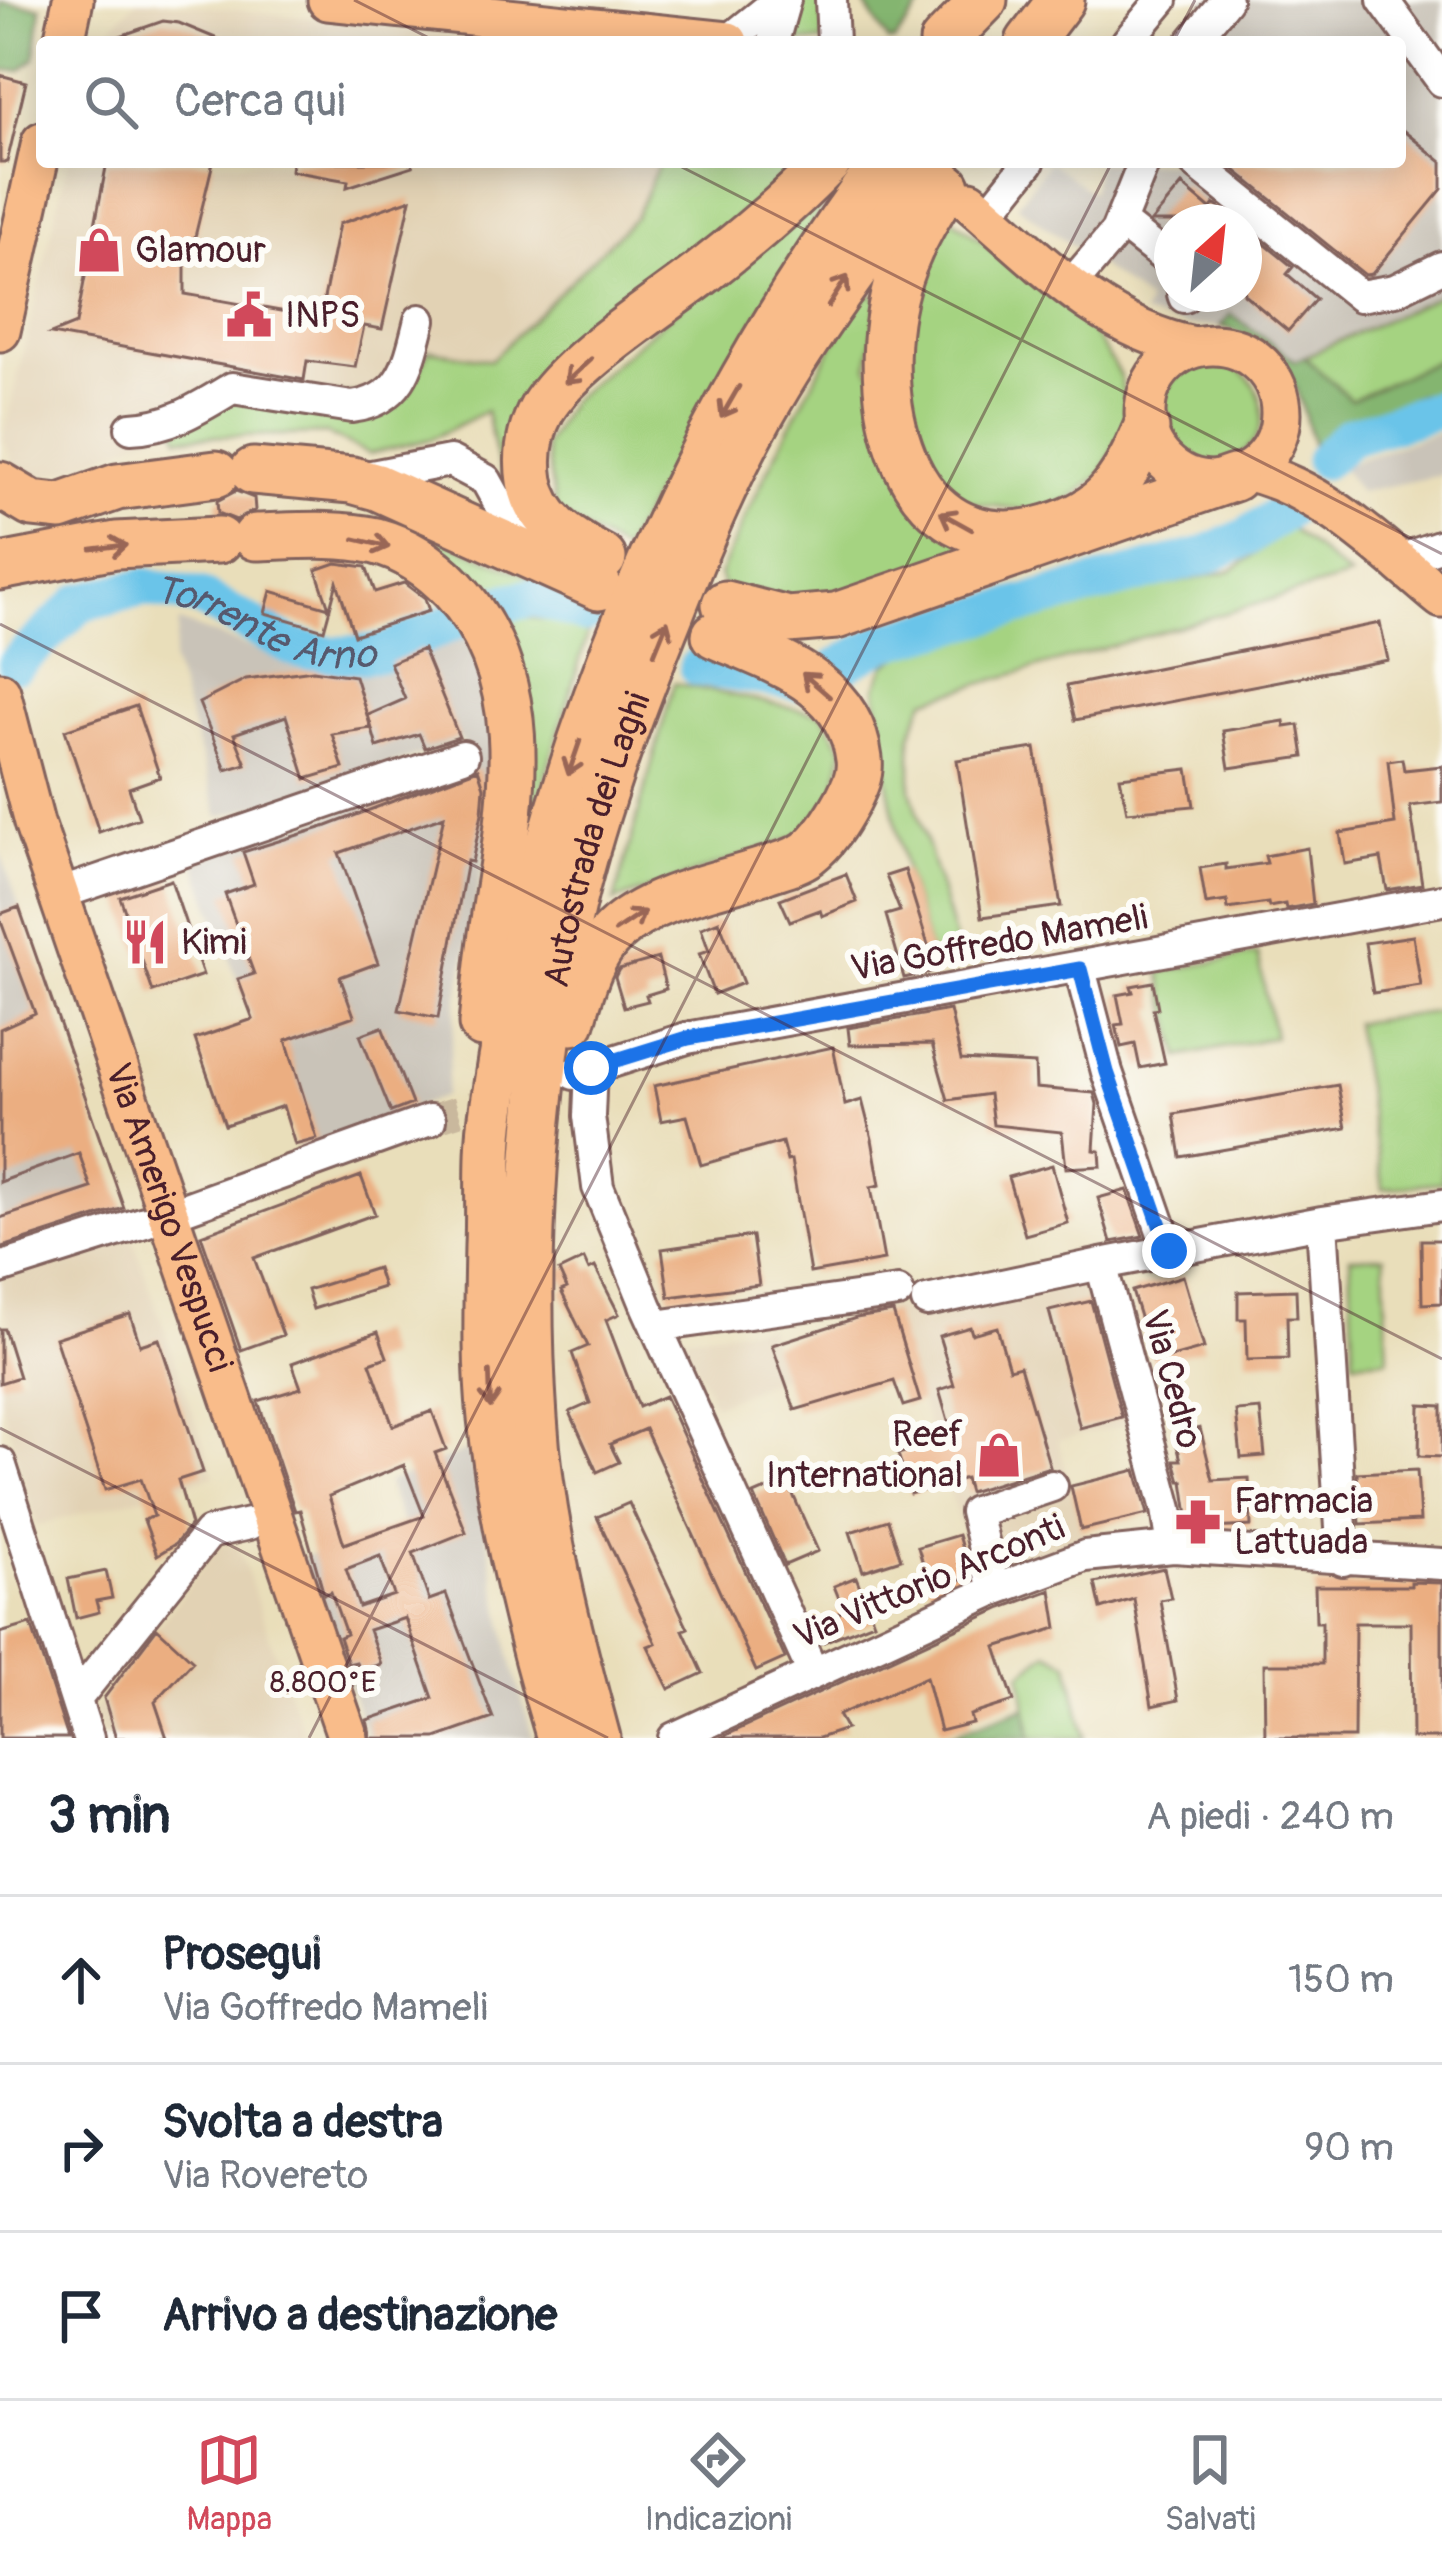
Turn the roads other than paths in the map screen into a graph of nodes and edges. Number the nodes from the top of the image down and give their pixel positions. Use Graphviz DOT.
graph roads {
  1 [pos="73,0"];
  2 [pos="328,0"];
  3 [pos="782,0"];
  4 [pos="831,0"];
  5 [pos="983,0"];
  6 [pos="1004,0"];
  7 [pos="1061,0"];
  8 [pos="1082,0"];
  9 [pos="1162,0"];
  10 [pos="1226,0"];
  11 [pos="1383,0"];
  12 [pos="65,36"];
  13 [pos="670,36"];
  14 [pos="735,36"];
  15 [pos="774,36"];
  16 [pos="832,36"];
  17 [pos="949,36"];
  18 [pos="977,36"];
  19 [pos="1033,36"];
  20 [pos="1055,36"];
  21 [pos="1132,36"];
  22 [pos="1197,36"];
  23 [pos="1442,81"];
  24 [pos="36,168"];
  25 [pos="822,168"];
  26 [pos="880,168"];
  27 [pos="931,168"];
  28 [pos="1018,168"];
  29 [pos="1142,168"];
  30 [pos="1201,168"];
  31 [pos="974,193"];
  32 [pos="1120,222"];
  33 [pos="1154,249"];
  34 [pos="1442,267"];
  35 [pos="1077,292"];
  36 [pos="420,320"];
  37 [pos="0,331"];
  38 [pos="1194,347"];
  39 [pos="1147,411"];
  40 [pos="131,428"];
  41 [pos="1278,435"];
  42 [pos="1242,475"];
  43 [pos="0,485"];
  44 [pos="61,508"];
  45 [pos="1359,529"];
  46 [pos="0,532"];
  47 [pos="1442,545"];
  48 [pos="1397,561"];
  49 [pos="0,567"];
  50 [pos="1442,598"];
  51 [pos="0,692"];
  52 [pos="463,756"];
  53 [pos="0,800"];
  54 [pos="58,894"];
  55 [pos="1442,900"];
  56 [pos="1080,969"];
  57 [pos="430,1120"];
  58 [pos="1442,1205"];
  59 [pos="157,1218"];
  60 [pos="1322,1222"];
  61 [pos="1169,1251"];
  62 [pos="1101,1264"];
  63 [pos="9,1266"];
  64 [pos="487,1305"];
  65 [pos="656,1326"];
  66 [pos="0,1463"];
  67 [pos="1052,1486"];
  68 [pos="249,1524"];
  69 [pos="1173,1547"];
  70 [pos="1343,1560"];
  71 [pos="1442,1564"];
  72 [pos="994,1590"];
  73 [pos="561,1605"];
  74 [pos="813,1673"];
  75 [pos="76,1699"];
  76 [pos="88,1738"];
  77 [pos="323,1738"];
  78 [pos="349,1738"];
  79 [pos="560,1738"];
  80 [pos="597,1738"];
  81 [pos="674,1738"];
  1 -- 12 [label="main road"];
  2 -- 13 [label="main road"];
  3 -- 14 [label="street"];
  3 -- 15 [label="street"];
  4 -- 16 [label="street"];
  5 -- 17 [label="highway"];
  6 -- 18 [label="highway"];
  7 -- 19 [label="highway"];
  8 -- 20 [label="highway"];
  9 -- 21 [label="street"];
  10 -- 22 [label="street"];
  11 -- 23 [label="street"];
  24 -- 37 [label="main road"];
  25 -- 44 [label="highway, one-way"];
  26 -- 64 [label="highway, Autostrada dei Laghi, one-way"];
  73 -- 27 [label="highway, Autostrada dei Laghi, one-way"];
  28 -- 31 [label="street"];
  29 -- 32 [label="street"];
  30 -- 34 [label="street"];
  31 -- 35 [label="main road"];
  39 -- 31 [label="highway, one-way"];
  32 -- 33 [label="street"];
  32 -- 35 [label="street"];
  35 -- 38 [label="main road"];
  35 -- 39 [label="main road"];
  36 -- 40 [label="street"];
  38 -- 39 [label="main road"];
  38 -- 41 [label="main road"];
  39 -- 42 [label="main road"];
  41 -- 42 [label="main road"];
  41 -- 45 [label="main road"];
  42 -- 45 [label="main road"];
  73 -- 42 [label="highway, one-way"];
  43 -- 44 [label="highway"];
  44 -- 46 [label="highway"];
  45 -- 48 [label="main road"];
  47 -- 48 [label="street"];
  48 -- 50 [label="main road"];
  49 -- 64 [label="highway, one-way"];
  51 -- 54 [label="main road, Via Amerigo Vespucci"];
  52 -- 54 [label="street"];
  53 -- 59 [label="main road, Via Amerigo Vespucci"];
  54 -- 59 [label="main road, Via Amerigo Vespucci"];
  55 -- 56 [label="street, Via Goffredo Mameli"];
  56 -- 61 [label="street"];
  56 -- 65 [label="street, Via Goffredo Mameli"];
  57 -- 59 [label="street"];
  58 -- 60 [label="street"];
  59 -- 63 [label="street"];
  59 -- 68 [label="main road, Via Amerigo Vespucci"];
  59 -- 78 [label="main road, Via Amerigo Vespucci"];
  60 -- 61 [label="street"];
  60 -- 70 [label="street"];
  61 -- 62 [label="street"];
  62 -- 65 [label="street"];
  62 -- 69 [label="street, Via Cedro"];
  64 -- 79 [label="highway, Autostrada dei Laghi, one-way"];
  65 -- 74 [label="street"];
  66 -- 75 [label="street"];
  67 -- 72 [label="street"];
  68 -- 75 [label="street"];
  68 -- 77 [label="main road, Via Amerigo Vespucci"];
  69 -- 70 [label="street, Via Vittorio Arconti"];
  69 -- 72 [label="street, Via Vittorio Arconti"];
  70 -- 71 [label="street, Via Vittorio Arconti"];
  72 -- 74 [label="street, Via Vittorio Arconti"];
  73 -- 80 [label="highway, Autostrada dei Laghi"];
  74 -- 81 [label="street, Via Vittorio Arconti"];
  75 -- 76 [label="street"];
}
